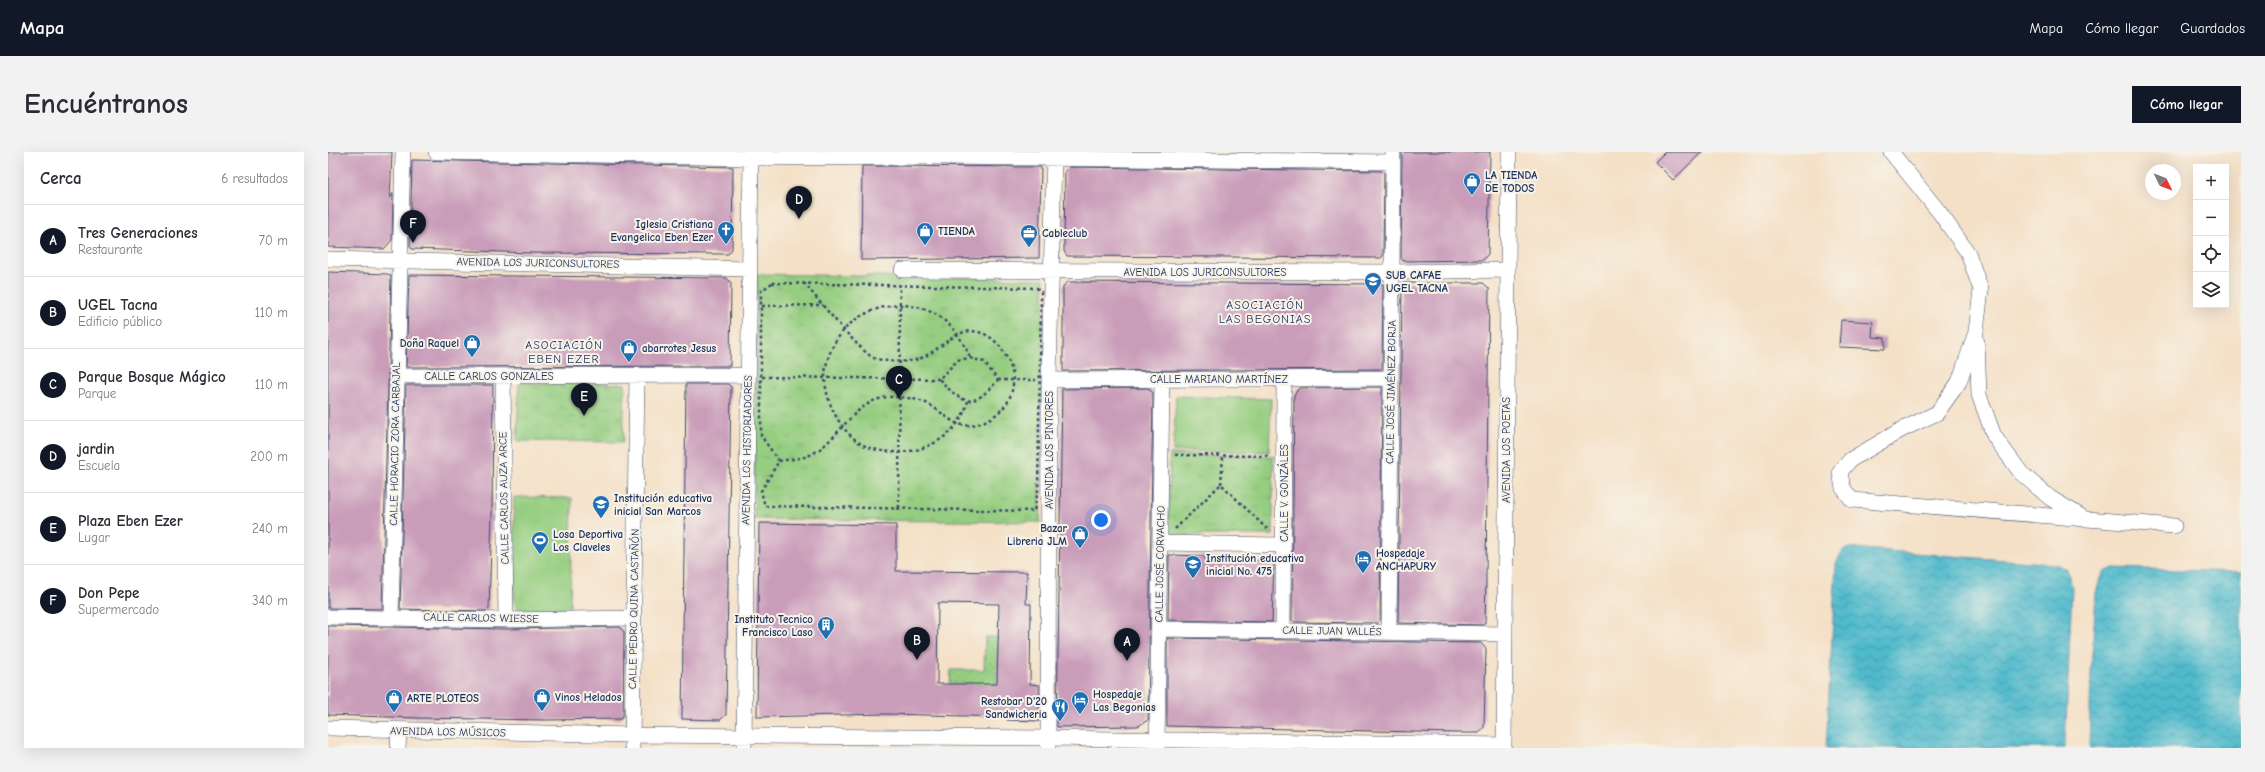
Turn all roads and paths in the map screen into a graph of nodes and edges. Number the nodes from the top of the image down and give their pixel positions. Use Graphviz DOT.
graph roads {
  1 [pos="403,152"];
  2 [pos="436,152"];
  3 [pos="508,152"];
  4 [pos="1509,152"];
  5 [pos="1891,152"];
  6 [pos="641,153"];
  7 [pos="751,155"];
  8 [pos="863,155"];
  9 [pos="944,155"];
  10 [pos="1054,156"];
  11 [pos="1163,156"];
  12 [pos="1288,156"];
  13 [pos="1393,157"];
  14 [pos="328,259"];
  15 [pos="400,260"];
  16 [pos="748,269"];
  17 [pos="902,270"];
  18 [pos="1508,270"];
  19 [pos="1052,271"];
  20 [pos="1393,272"];
  21 [pos="804,283"];
  22 [pos="900,285"];
  23 [pos="900,305"];
  24 [pos="761,306"];
  25 [pos="824,306"];
  26 [pos="844,329"];
  27 [pos="1976,332"];
  28 [pos="957,335"];
  29 [pos="970,358"];
  30 [pos="900,360"];
  31 [pos="637,375"];
  32 [pos="397,376"];
  33 [pos="503,376"];
  34 [pos="755,376"];
  35 [pos="825,378"];
  36 [pos="900,378"];
  37 [pos="1390,378"];
  38 [pos="939,379"];
  39 [pos="1162,379"];
  40 [pos="1284,379"];
  41 [pos="998,380"];
  42 [pos="1014,380"];
  43 [pos="1044,380"];
  44 [pos="900,398"];
  45 [pos="968,401"];
  46 [pos="958,424"];
  47 [pos="843,426"];
  48 [pos="899,451"];
  49 [pos="1171,455"];
  50 [pos="1223,456"];
  51 [pos="1272,456"];
  52 [pos="780,460"];
  53 [pos="1222,484"];
  54 [pos="765,506"];
  55 [pos="899,508"];
  56 [pos="1034,511"];
  57 [pos="2084,519"];
  58 [pos="2174,526"];
  59 [pos="1272,534"];
  60 [pos="1165,539"];
  61 [pos="1283,545"];
  62 [pos="328,617"];
  63 [pos="391,617"];
  64 [pos="634,618"];
  65 [pos="506,620"];
  66 [pos="1159,629"];
  67 [pos="1283,631"];
  68 [pos="1389,632"];
  69 [pos="1505,634"];
  70 [pos="328,728"];
  71 [pos="399,731"];
  72 [pos="632,741"];
  73 [pos="744,741"];
  74 [pos="1048,743"];
  75 [pos="1157,744"];
  76 [pos="1504,747"];
  77 [pos="398,748"];
  1 -- 15 [label="street, CALLE HORACIO ZORA CARBAJAL"];
  2 -- 3 [label="street"];
  3 -- 6 [label="street"];
  4 -- 18 [label="street, AVENIDA LOS POETAS"];
  5 -- 27 [label="street"];
  6 -- 7 [label="street"];
  7 -- 8 [label="street"];
  7 -- 16 [label="street, AVENIDA LOS HISTORIADORES"];
  8 -- 9 [label="street"];
  9 -- 10 [label="street"];
  10 -- 11 [label="street"];
  10 -- 19 [label="street, AVENIDA LOS PINTORES"];
  11 -- 12 [label="street"];
  12 -- 13 [label="street"];
  13 -- 20 [label="street, CALLE JOSÉ JIMÉNEZ BORJA"];
  14 -- 15 [label="street, AVENIDA LOS JURICONSULTORES"];
  15 -- 16 [label="street, AVENIDA LOS JURICONSULTORES"];
  15 -- 32 [label="street, CALLE HORACIO ZORA CARBAJAL"];
  16 -- 34 [label="street, AVENIDA LOS HISTORIADORES"];
  17 -- 19 [label="street, AVENIDA LOS JURICONSULTORES"];
  18 -- 20 [label="street, AVENIDA LOS JURICONSULTORES"];
  18 -- 69 [label="street, AVENIDA LOS POETAS"];
  19 -- 20 [label="street, AVENIDA LOS JURICONSULTORES"];
  19 -- 43 [label="street, AVENIDA LOS PINTORES"];
  20 -- 37 [label="street, CALLE JOSÉ JIMÉNEZ BORJA"];
  21 -- 25 [label="path"];
  22 -- 23 [label="path"];
  23 -- 26 [label="path"];
  23 -- 28 [label="path"];
  23 -- 30 [label="path"];
  24 -- 25 [label="path"];
  25 -- 26 [label="path"];
  26 -- 30 [label="path"];
  26 -- 35 [label="path"];
  27 -- 57 [label="street"];
  27 -- 57 [label="street"];
  28 -- 29 [label="path"];
  28 -- 30 [label="path"];
  28 -- 42 [label="path"];
  29 -- 38 [label="path"];
  29 -- 41 [label="path"];
  30 -- 36 [label="path"];
  31 -- 33 [label="street, CALLE CARLOS GONZALES"];
  31 -- 34 [label="street, CALLE CARLOS GONZALES"];
  31 -- 64 [label="street, CALLE PEDRO QUINA CASTAÑÓN"];
  32 -- 33 [label="street, CALLE CARLOS GONZALES"];
  32 -- 63 [label="street, CALLE HORACIO ZORA CARBAJAL"];
  33 -- 65 [label="street, CALLE CARLOS AUZA ARCE"];
  34 -- 35 [label="path"];
  34 -- 73 [label="street, AVENIDA LOS HISTORIADORES"];
  35 -- 36 [label="path"];
  35 -- 47 [label="path"];
  36 -- 38 [label="path"];
  36 -- 44 [label="path"];
  37 -- 40 [label="street, CALLE MARIANO MARTÍNEZ"];
  37 -- 68 [label="street, CALLE JOSÉ JIMÉNEZ BORJA"];
  38 -- 45 [label="path"];
  39 -- 40 [label="street, CALLE MARIANO MARTÍNEZ"];
  39 -- 43 [label="street, CALLE MARIANO MARTÍNEZ"];
  39 -- 60 [label="street, CALLE JOSÉ CORVACHO"];
  40 -- 61 [label="street, CALLE V. GONZÁLES"];
  41 -- 42 [label="path"];
  41 -- 45 [label="path"];
  42 -- 43 [label="path"];
  42 -- 46 [label="path"];
  43 -- 74 [label="street, AVENIDA LOS PINTORES"];
  44 -- 46 [label="path"];
  44 -- 47 [label="path"];
  44 -- 48 [label="path"];
  45 -- 46 [label="path"];
  46 -- 48 [label="path"];
  47 -- 48 [label="path"];
  47 -- 52 [label="path"];
  48 -- 55 [label="path"];
  49 -- 50 [label="path"];
  50 -- 51 [label="path"];
  50 -- 53 [label="path"];
  53 -- 59 [label="path"];
  53 -- 60 [label="path"];
  54 -- 55 [label="path"];
  55 -- 56 [label="path"];
  57 -- 58 [label="street"];
  60 -- 61 [label="street"];
  60 -- 66 [label="street, CALLE JOSÉ CORVACHO"];
  61 -- 67 [label="street, CALLE V. GONZÁLES"];
  62 -- 63 [label="street, CALLE CARLOS WIESSE"];
  63 -- 65 [label="street, CALLE CARLOS WIESSE"];
  64 -- 65 [label="street, CALLE CARLOS WIESSE"];
  64 -- 72 [label="street, CALLE PEDRO QUINA CASTAÑÓN"];
  66 -- 67 [label="street, CALLE JUAN VALLÉS"];
  66 -- 75 [label="street, CALLE JOSÉ CORVACHO"];
  67 -- 68 [label="street, CALLE JUAN VALLÉS"];
  68 -- 69 [label="street, CALLE JUAN VALLÉS"];
  69 -- 76 [label="street, AVENIDA LOS POETAS"];
  70 -- 71 [label="street, AVENIDA LOS MÚSICOS"];
  71 -- 72 [label="street, AVENIDA LOS MÚSICOS"];
  71 -- 77 [label="street"];
  72 -- 73 [label="street, AVENIDA LOS MÚSICOS"];
  73 -- 74 [label="street, AVENIDA LOS MÚSICOS"];
  74 -- 75 [label="street, AVENIDA LOS MÚSICOS"];
  75 -- 76 [label="street, AVENIDA LOS MÚSICOS"];
}
